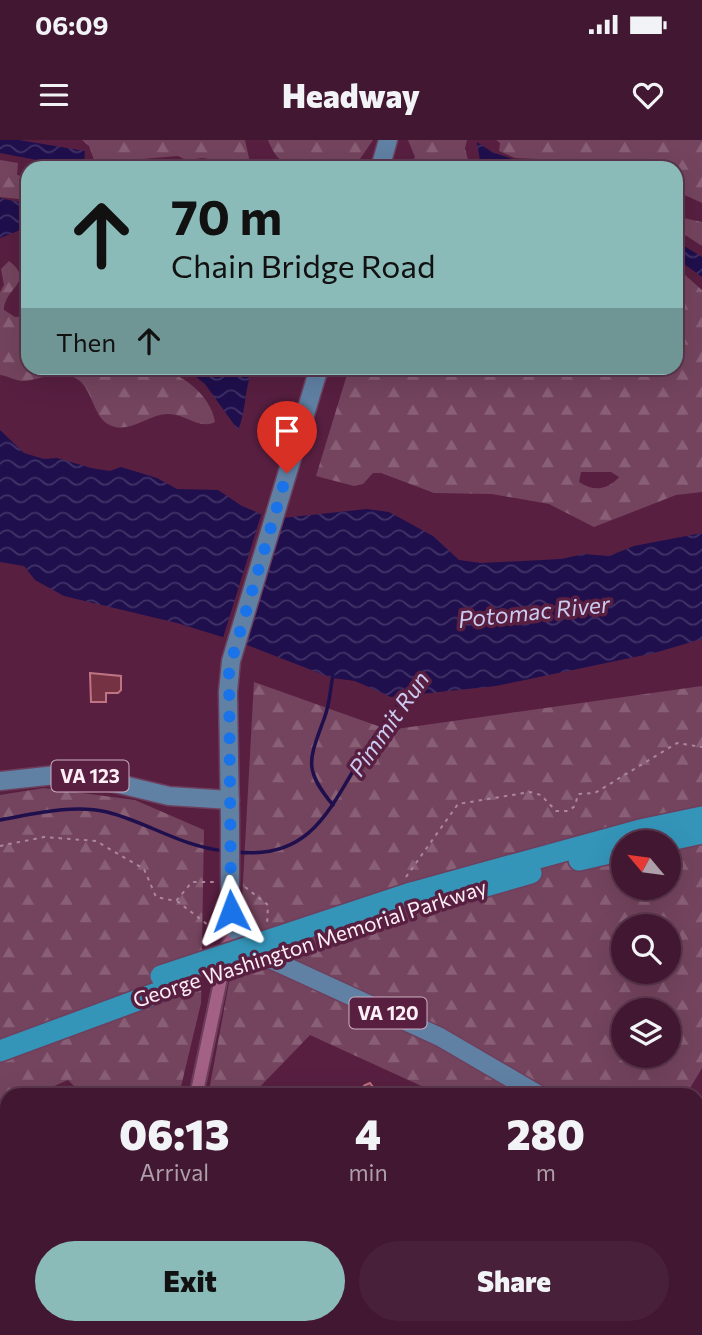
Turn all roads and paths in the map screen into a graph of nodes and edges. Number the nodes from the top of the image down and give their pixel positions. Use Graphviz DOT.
graph roads {
  1 [pos="388,140"];
  2 [pos="382,161"];
  3 [pos="317,375"];
  4 [pos="702,747"];
  5 [pos="0,781"];
  6 [pos="230,800"];
  7 [pos="702,817"];
  8 [pos="702,832"];
  9 [pos="681,837"];
  10 [pos="0,846"];
  11 [pos="611,852"];
  12 [pos="222,882"];
  13 [pos="245,887"];
  14 [pos="410,893"];
  15 [pos="223,900"];
  16 [pos="176,901"];
  17 [pos="237,931"];
  18 [pos="218,933"];
  19 [pos="273,933"];
  20 [pos="225,959"];
  21 [pos="163,983"];
  22 [pos="0,1037"];
  23 [pos="0,1051"];
  24 [pos="198,1088"];
  25 [pos="527,1088"];
  1 -- 2 [label="main road"];
  3 -- 6 [label="main road"];
  4 -- 14 [label="path"];
  5 -- 6 [label="main road, VA 123"];
  6 -- 15 [label="main road, bridge"];
  7 -- 14 [label="highway, George Washington Memorial Parkway"];
  8 -- 9 [label="highway"];
  10 -- 16 [label="path"];
  11 -- 14 [label="highway, George Washington Memorial Parkway"];
  12 -- 16 [label="path"];
  13 -- 19 [label="path"];
  14 -- 21 [label="highway, George Washington Memorial Parkway"];
  15 -- 17 [label="main road"];
  15 -- 18 [label="path"];
  16 -- 18 [label="path"];
  17 -- 20 [label="street"];
  17 -- 25 [label="main road, VA 120"];
  18 -- 20 [label="path"];
  20 -- 24 [label="street"];
  21 -- 22 [label="highway, George Washington Memorial Parkway"];
  21 -- 23 [label="highway, George Washington Memorial Parkway"];
}
